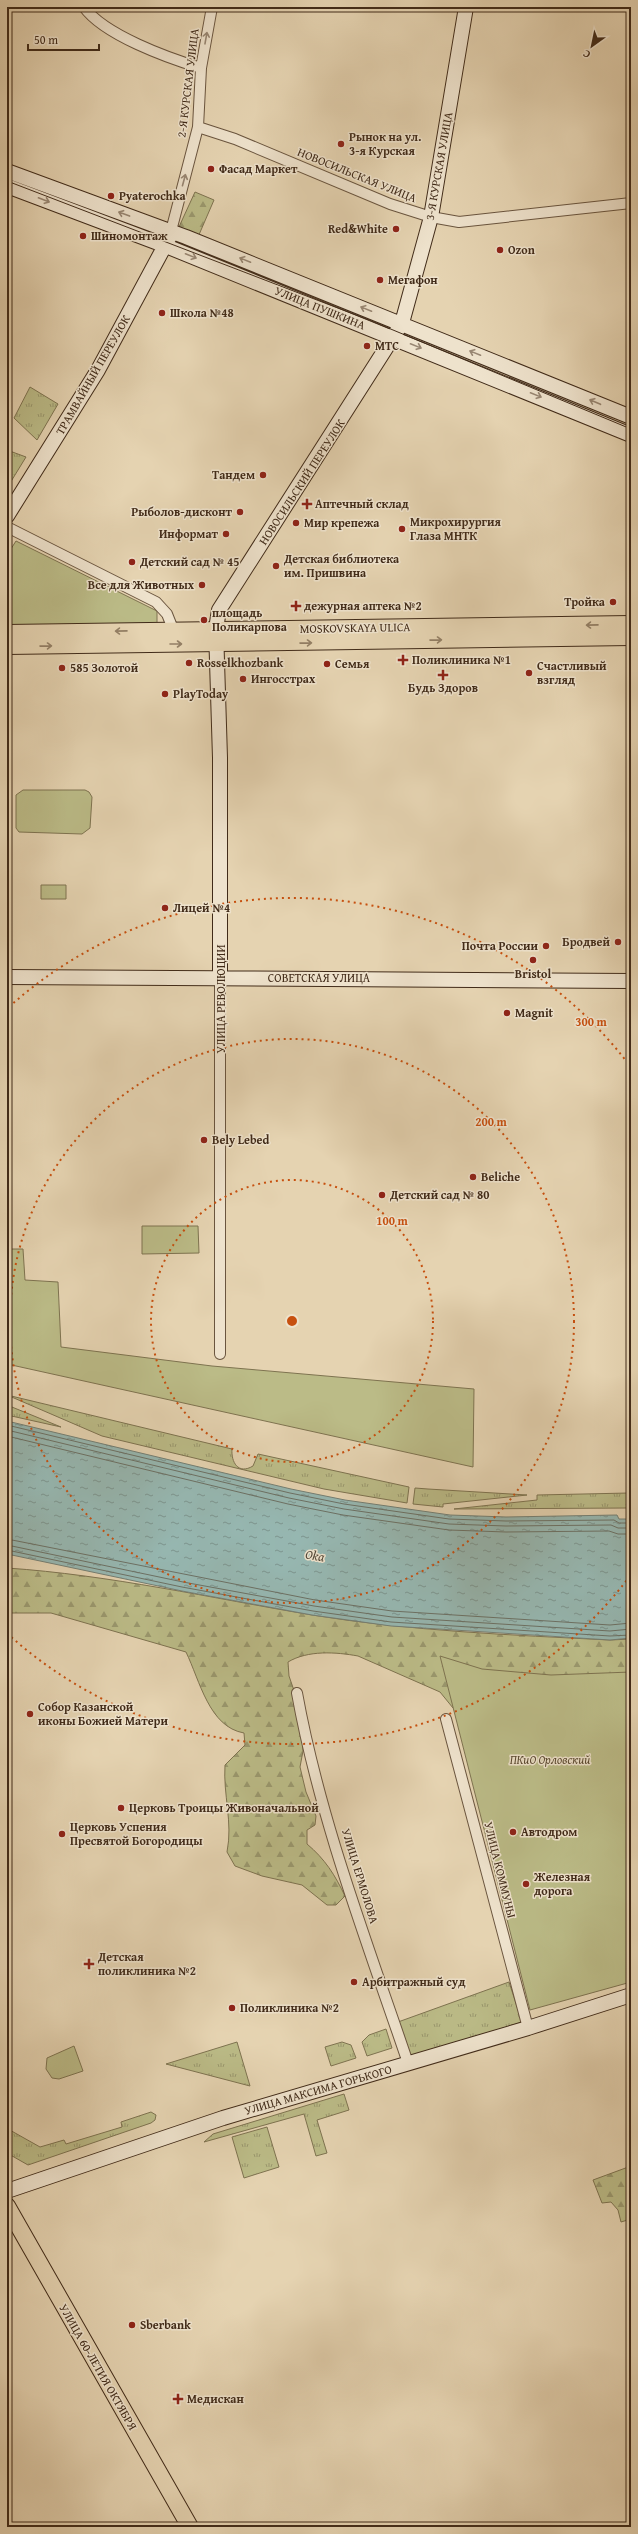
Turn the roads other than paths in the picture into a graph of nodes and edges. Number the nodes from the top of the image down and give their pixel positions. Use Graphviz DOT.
graph roads {
  1 [pos="84,7"];
  2 [pos="212,7"];
  3 [pos="466,7"];
  4 [pos="201,68"];
  5 [pos="198,127"];
  6 [pos="7,171"];
  7 [pos="7,186"];
  8 [pos="631,203"];
  9 [pos="431,217"];
  10 [pos="171,231"];
  11 [pos="166,246"];
  12 [pos="402,324"];
  13 [pos="394,337"];
  14 [pos="631,417"];
  15 [pos="631,435"];
  16 [pos="7,516"];
  17 [pos="7,527"];
  18 [pos="631,624"];
  19 [pos="173,629"];
  20 [pos="7,633"];
  21 [pos="216,636"];
  22 [pos="631,637"];
  23 [pos="7,646"];
  24 [pos="7,977"];
  25 [pos="220,978"];
  26 [pos="631,981"];
  27 [pos="220,1354"];
  28 [pos="297,1693"];
  29 [pos="446,1719"];
  30 [pos="631,1995"];
  31 [pos="528,2028"];
  32 [pos="408,2063"];
  33 [pos="7,2191"];
  34 [pos="7,2206"];
  35 [pos="190,2527"];
  1 -- 4 [label="street"];
  4 -- 2 [label="street, 2-Я КУРСКАЯ УЛИЦА, one-way"];
  3 -- 9 [label="main road, 3-Я КУРСКАЯ УЛИЦА"];
  4 -- 5 [label="street, 2-Я КУРСКАЯ УЛИЦА"];
  5 -- 9 [label="street, НОВОСИЛЬСКАЯ УЛИЦА"];
  10 -- 5 [label="street, 2-Я КУРСКАЯ УЛИЦА, one-way"];
  10 -- 6 [label="main road, УЛИЦА ПУШКИНА, one-way"];
  7 -- 11 [label="main road, УЛИЦА ПУШКИНА, one-way"];
  8 -- 9 [label="street, НОВОСИЛЬСКАЯ УЛИЦА"];
  9 -- 12 [label="main road, 3-Я КУРСКАЯ УЛИЦА"];
  10 -- 11 [label="main road, ТРАМВАЙНЫЙ ПЕРЕУЛОК"];
  12 -- 10 [label="main road, УЛИЦА ПУШКИНА, one-way"];
  11 -- 13 [label="main road, УЛИЦА ПУШКИНА, one-way"];
  11 -- 16 [label="main road, ТРАМВАЙНЫЙ ПЕРЕУЛОК"];
  12 -- 13 [label="main road, НОВОСИЛЬСКИЙ ПЕРЕУЛОК"];
  14 -- 12 [label="main road, УЛИЦА ПУШКИНА, one-way"];
  13 -- 15 [label="main road, УЛИЦА ПУШКИНА, one-way"];
  13 -- 21 [label="main road, НОВОСИЛЬСКИЙ ПЕРЕУЛОК"];
  17 -- 19 [label="street"];
  18 -- 21 [label="main road, MOSKOVSKAYA ULICA, one-way"];
  19 -- 20 [label="main road, MOSKOVSKAYA ULICA, one-way"];
  19 -- 21 [label="main road, MOSKOVSKAYA ULICA"];
  21 -- 22 [label="main road, MOSKOVSKAYA ULICA, one-way"];
  23 -- 21 [label="main road, MOSKOVSKAYA ULICA, one-way"];
  21 -- 25 [label="main road, УЛИЦА РЕВОЛЮЦИИ"];
  24 -- 25 [label="main road, СОВЕТСКАЯ УЛИЦА"];
  25 -- 26 [label="main road, СОВЕТСКАЯ УЛИЦА"];
  25 -- 27 [label="street, УЛИЦА РЕВОЛЮЦИИ"];
  28 -- 32 [label="street, УЛИЦА ЕРМОЛОВА"];
  29 -- 31 [label="street, УЛИЦА КОММУНЫ"];
  30 -- 31 [label="main road, УЛИЦА МАКСИМА ГОРЬКОГО"];
  31 -- 32 [label="main road, УЛИЦА МАКСИМА ГОРЬКОГО"];
  32 -- 33 [label="main road, УЛИЦА МАКСИМА ГОРЬКОГО"];
  34 -- 35 [label="main road, УЛИЦА 60-ЛЕТИЯ ОКТЯБРЯ"];
}
